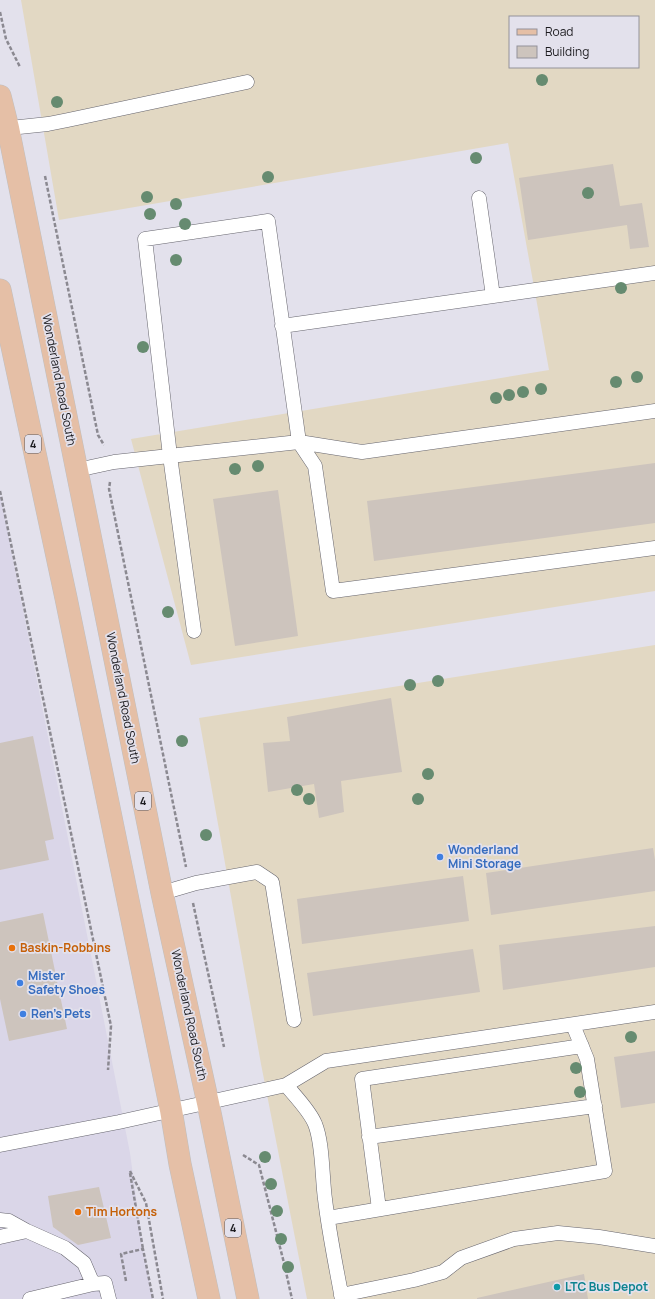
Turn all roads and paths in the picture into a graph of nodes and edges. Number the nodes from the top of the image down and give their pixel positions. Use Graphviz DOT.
graph roads {
  1 [pos="0,12"];
  2 [pos="20,67"];
  3 [pos="247,82"];
  4 [pos="0,96"];
  5 [pos="4,129"];
  6 [pos="45,176"];
  7 [pos="479,198"];
  8 [pos="655,273"];
  9 [pos="0,290"];
  10 [pos="493,296"];
  11 [pos="282,326"];
  12 [pos="655,411"];
  13 [pos="299,442"];
  14 [pos="170,456"];
  15 [pos="114,462"];
  16 [pos="77,470"];
  17 [pos="0,491"];
  18 [pos="655,548"];
  19 [pos="194,631"];
  20 [pos="189,885"];
  21 [pos="162,893"];
  22 [pos="655,1012"];
  23 [pos="294,1020"];
  24 [pos="573,1025"];
  25 [pos="582,1046"];
  26 [pos="224,1047"];
  27 [pos="108,1070"];
  28 [pos="286,1085"];
  29 [pos="208,1103"];
  30 [pos="595,1106"];
  31 [pos="171,1110"];
  32 [pos="369,1137"];
  33 [pos="0,1145"];
  34 [pos="242,1154"];
  35 [pos="379,1209"];
  36 [pos="328,1218"];
  37 [pos="0,1220"];
  38 [pos="27,1231"];
  39 [pos="0,1238"];
  40 [pos="655,1246"];
  41 [pos="143,1249"];
  42 [pos="93,1284"];
  43 [pos="126,1284"];
  44 [pos="341,1297"];
  45 [pos="30,1299"];
  46 [pos="109,1299"];
  47 [pos="153,1299"];
  48 [pos="163,1299"];
  49 [pos="210,1299"];
  50 [pos="248,1299"];
  51 [pos="292,1299"];
  1 -- 2 [label="path"];
  3 -- 5 [label="lane"];
  4 -- 5 [label="main road, Wonderland Road South / 4"];
  5 -- 16 [label="main road, Wonderland Road South / 4"];
  6 -- 15 [label="path"];
  7 -- 10 [label="lane"];
  8 -- 10 [label="lane"];
  9 -- 31 [label="main road, 4"];
  10 -- 11 [label="lane"];
  11 -- 13 [label="lane"];
  11 -- 14 [label="lane"];
  12 -- 13 [label="lane"];
  13 -- 14 [label="lane"];
  13 -- 18 [label="lane"];
  14 -- 15 [label="lane"];
  14 -- 19 [label="lane"];
  15 -- 16 [label="lane"];
  15 -- 20 [label="path"];
  16 -- 21 [label="main road, Wonderland Road South / 4"];
  17 -- 27 [label="path"];
  20 -- 21 [label="lane"];
  20 -- 23 [label="lane"];
  20 -- 26 [label="path"];
  21 -- 29 [label="main road, Wonderland Road South / 4"];
  22 -- 24 [label="lane"];
  24 -- 25 [label="lane"];
  24 -- 28 [label="lane"];
  25 -- 30 [label="lane"];
  25 -- 32 [label="lane"];
  28 -- 29 [label="lane"];
  28 -- 36 [label="lane"];
  29 -- 31 [label="lane"];
  29 -- 50 [label="main road, Wonderland Road South / 4"];
  30 -- 32 [label="lane"];
  30 -- 35 [label="lane"];
  31 -- 33 [label="lane"];
  31 -- 49 [label="main road, 4"];
  32 -- 35 [label="lane"];
  34 -- 51 [label="path"];
  35 -- 36 [label="lane"];
  36 -- 44 [label="lane"];
  37 -- 38 [label="lane"];
  38 -- 39 [label="lane"];
  38 -- 42 [label="lane"];
  40 -- 44 [label="lane"];
  41 -- 43 [label="path"];
  41 -- 47 [label="path"];
  41 -- 48 [label="path"];
  42 -- 45 [label="lane"];
  42 -- 46 [label="lane"];
}
